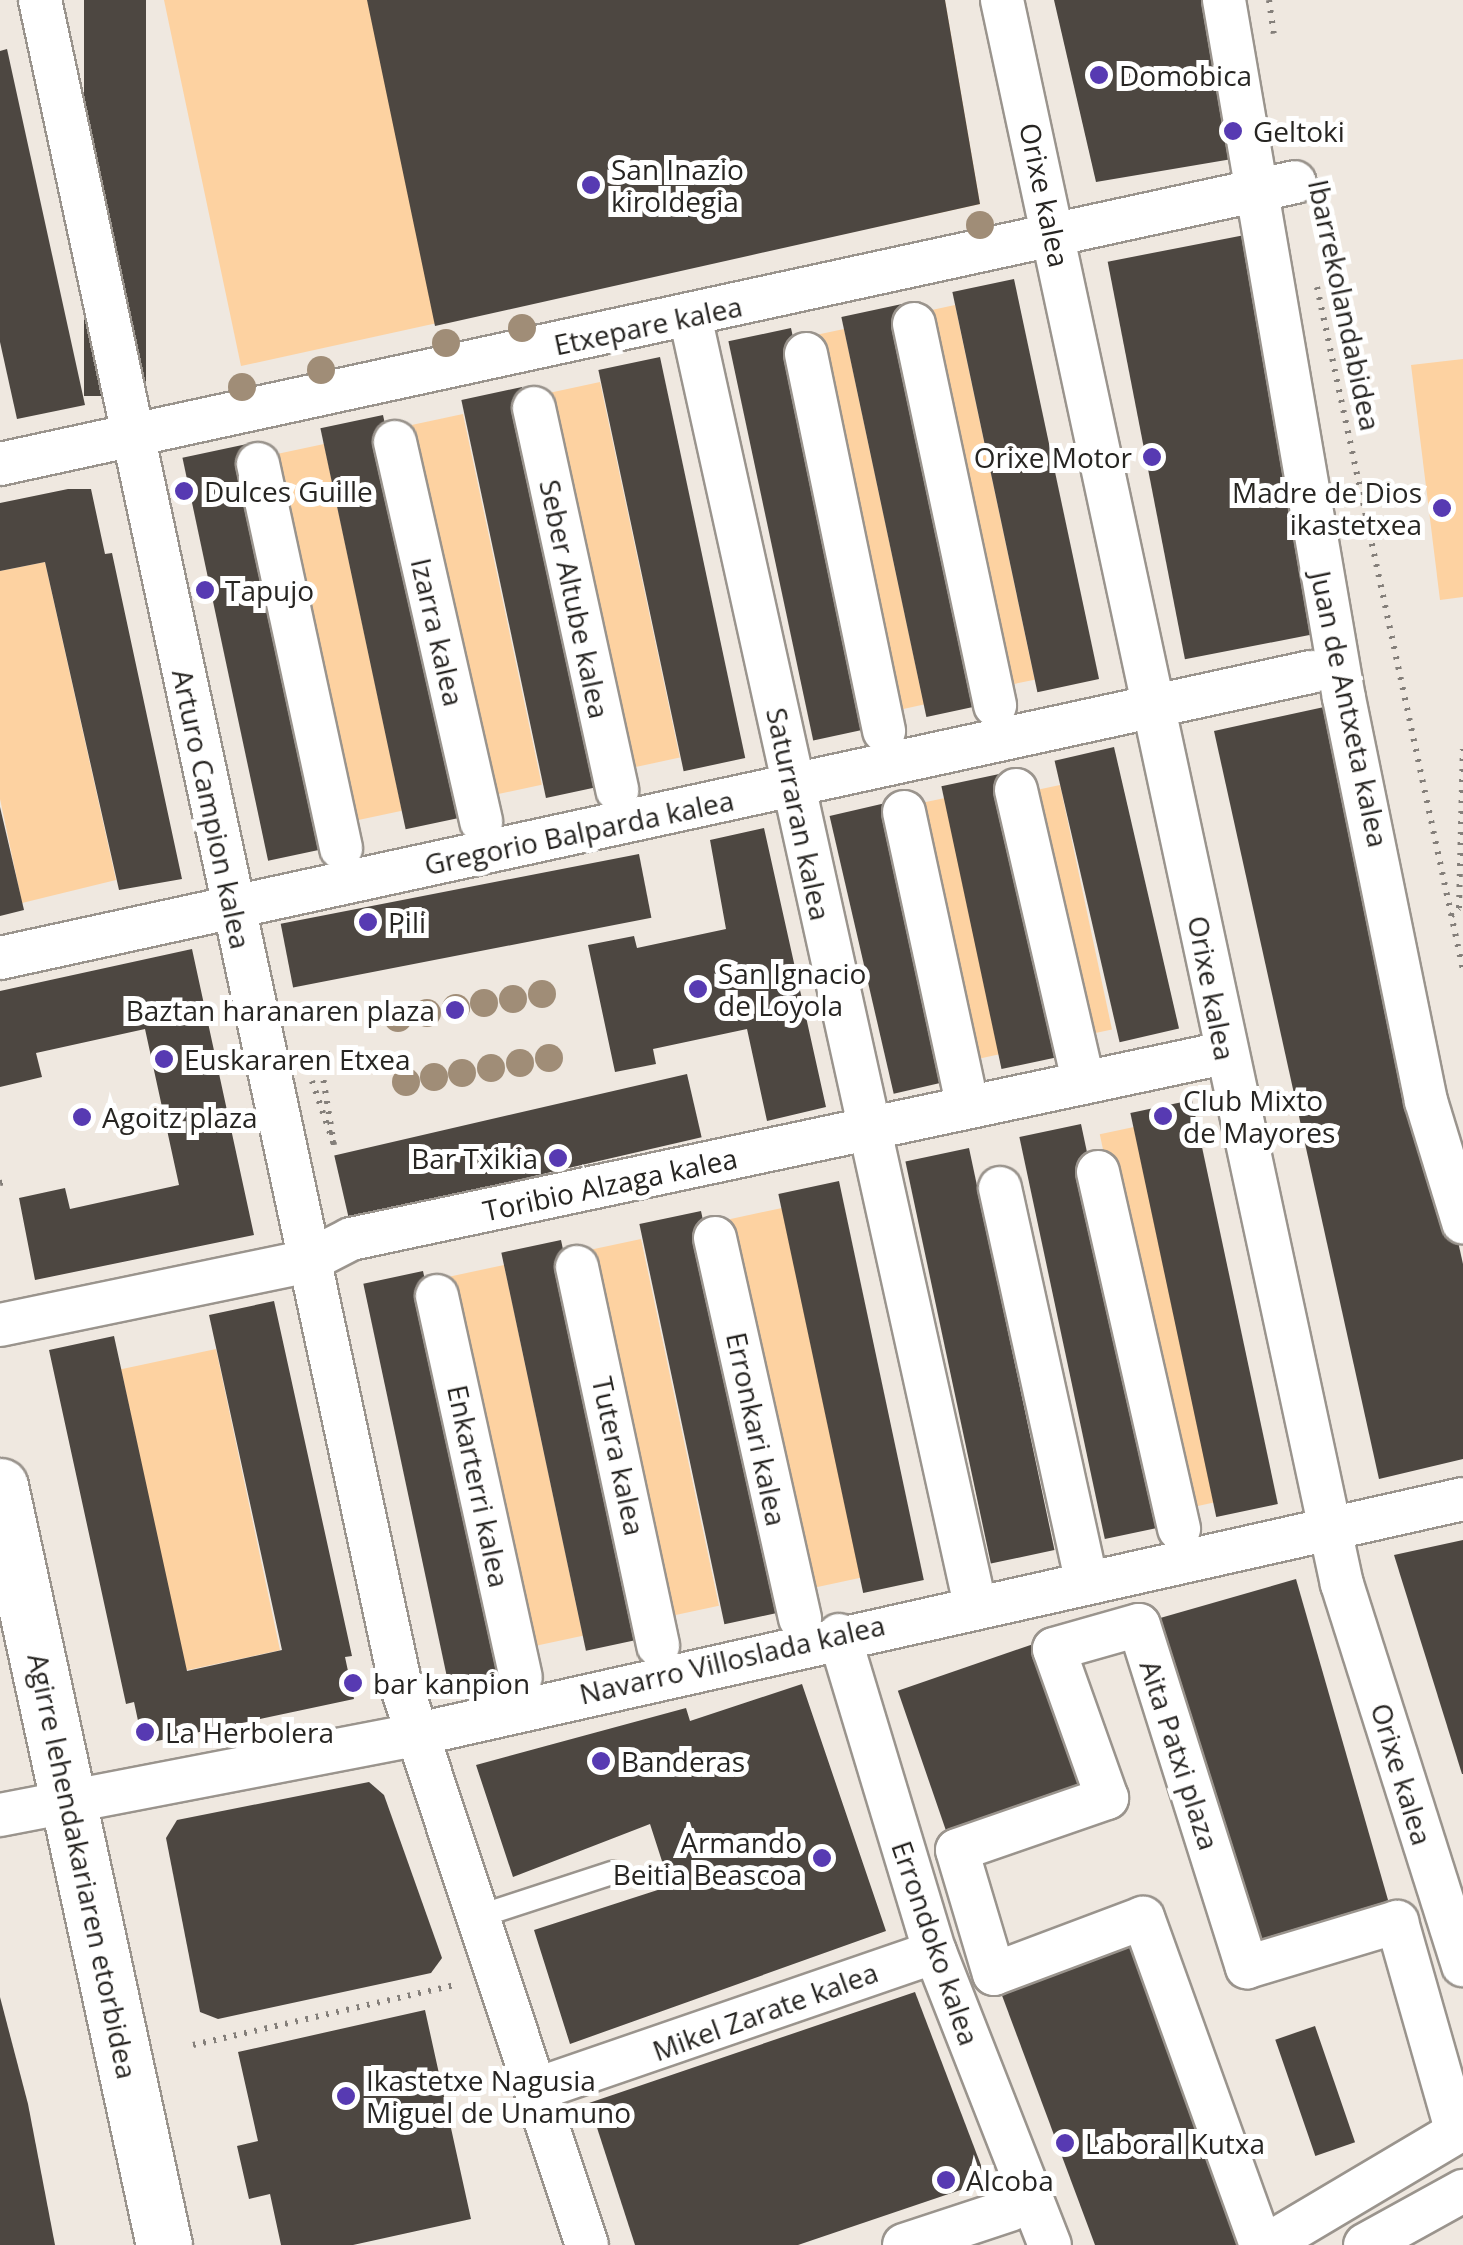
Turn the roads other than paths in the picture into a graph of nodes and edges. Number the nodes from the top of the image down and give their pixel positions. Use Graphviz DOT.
graph roads {
  1 [pos="40,0"];
  2 [pos="1002,0"];
  3 [pos="1224,0"];
  4 [pos="1277,186"];
  5 [pos="1053,238"];
  6 [pos="690,316"];
  7 [pos="914,324"];
  8 [pos="806,354"];
  9 [pos="534,408"];
  10 [pos="131,436"];
  11 [pos="394,442"];
  12 [pos="0,464"];
  13 [pos="258,464"];
  14 [pos="1311,672"];
  15 [pos="994,706"];
  16 [pos="1158,710"];
  17 [pos="884,731"];
  18 [pos="792,787"];
  19 [pos="617,790"];
  20 [pos="1016,790"];
  21 [pos="904,812"];
  22 [pos="481,821"];
  23 [pos="341,848"];
  24 [pos="232,907"];
  25 [pos="0,958"];
  26 [pos="1224,1053"];
  27 [pos="1079,1063"];
  28 [pos="963,1086"];
  29 [pos="870,1128"];
  30 [pos="1098,1172"];
  31 [pos="1000,1188"];
  32 [pos="1463,1222"];
  33 [pos="715,1238"];
  34 [pos="308,1261"];
  35 [pos="577,1267"];
  36 [pos="437,1296"];
  37 [pos="0,1326"];
  38 [pos="0,1486"];
  39 [pos="1463,1499"];
  40 [pos="1330,1525"];
  41 [pos="1179,1529"];
  42 [pos="1086,1579"];
  43 [pos="975,1605"];
  44 [pos="800,1620"];
  45 [pos="840,1634"];
  46 [pos="658,1645"];
  47 [pos="521,1676"];
  48 [pos="414,1734"];
  49 [pos="70,1799"];
  50 [pos="0,1816"];
  51 [pos="612,1873"];
  52 [pos="477,1917"];
  53 [pos="935,1952"];
  54 [pos="1463,1965"];
  55 [pos="537,2089"];
  56 [pos="1463,2191"];
  57 [pos="1010,2210"];
  58 [pos="164,2245"];
  59 [pos="588,2245"];
  60 [pos="904,2245"];
  61 [pos="1050,2245"];
  62 [pos="1264,2245"];
  63 [pos="1365,2245"];
  1 -- 10 [label="street, Arturo Campion kalea"];
  2 -- 5 [label="street, Orixe kalea"];
  3 -- 4 [label="street, Juan de Antxeta kalea"];
  4 -- 5 [label="street, Etxepare kalea"];
  4 -- 32 [label="street, Juan de Antxeta kalea"];
  5 -- 6 [label="street, Etxepare kalea"];
  5 -- 16 [label="street, Orixe kalea"];
  6 -- 10 [label="street, Etxepare kalea"];
  6 -- 18 [label="street, Saturraran kalea"];
  7 -- 15 [label="street"];
  8 -- 17 [label="street"];
  9 -- 19 [label="street, Seber Altube kalea"];
  10 -- 12 [label="street, Etxepare kalea"];
  10 -- 24 [label="street, Arturo Campion kalea"];
  11 -- 22 [label="street, Izarra kalea"];
  13 -- 23 [label="street"];
  14 -- 16 [label="street, Gregorio Balparda kalea"];
  16 -- 18 [label="street, Gregorio Balparda kalea"];
  16 -- 26 [label="street, Orixe kalea"];
  18 -- 24 [label="street, Gregorio Balparda kalea"];
  18 -- 29 [label="street, Saturraran kalea"];
  20 -- 27 [label="street"];
  21 -- 28 [label="street"];
  24 -- 25 [label="street, Gregorio Balparda kalea"];
  24 -- 34 [label="street, Arturo Campion kalea"];
  26 -- 29 [label="street, Toribio Alzaga kalea"];
  26 -- 40 [label="street, Orixe kalea"];
  29 -- 34 [label="street, Toribio Alzaga kalea"];
  29 -- 43 [label="street, Saturraran kalea"];
  30 -- 41 [label="street"];
  31 -- 42 [label="street"];
  33 -- 44 [label="street, Erronkari kalea"];
  34 -- 37 [label="street, Toribio Alzaga kalea"];
  34 -- 48 [label="street, Arturo Campion kalea"];
  35 -- 46 [label="street, Tutera kalea"];
  36 -- 47 [label="street, Enkarterri kalea"];
  38 -- 49 [label="main road, Agirre lehendakariaren etorbidea"];
  39 -- 40 [label="street, Navarro Villoslada kalea"];
  40 -- 42 [label="street, Navarro Villoslada kalea"];
  40 -- 54 [label="street, Orixe kalea"];
  42 -- 43 [label="street, Navarro Villoslada kalea"];
  43 -- 45 [label="street, Navarro Villoslada kalea"];
  45 -- 48 [label="street, Navarro Villoslada kalea"];
  45 -- 53 [label="street, Errondoko kalea"];
  48 -- 49 [label="street, Navarro Villoslada kalea"];
  48 -- 52 [label="street, Arturo Campion kalea"];
  49 -- 50 [label="street, Navarro Villoslada kalea"];
  49 -- 58 [label="main road, Agirre lehendakariaren etorbidea"];
  51 -- 52 [label="lane"];
  52 -- 55 [label="street, Arturo Campion kalea"];
  53 -- 55 [label="street, Mikel Zarate kalea"];
  53 -- 61 [label="street, Errondoko kalea"];
  55 -- 59 [label="street, Arturo Campion kalea"];
  56 -- 63 [label="street"];
  57 -- 60 [label="street"];
  62 -- 62 [label="street, Aita Patxi plaza"];
}
